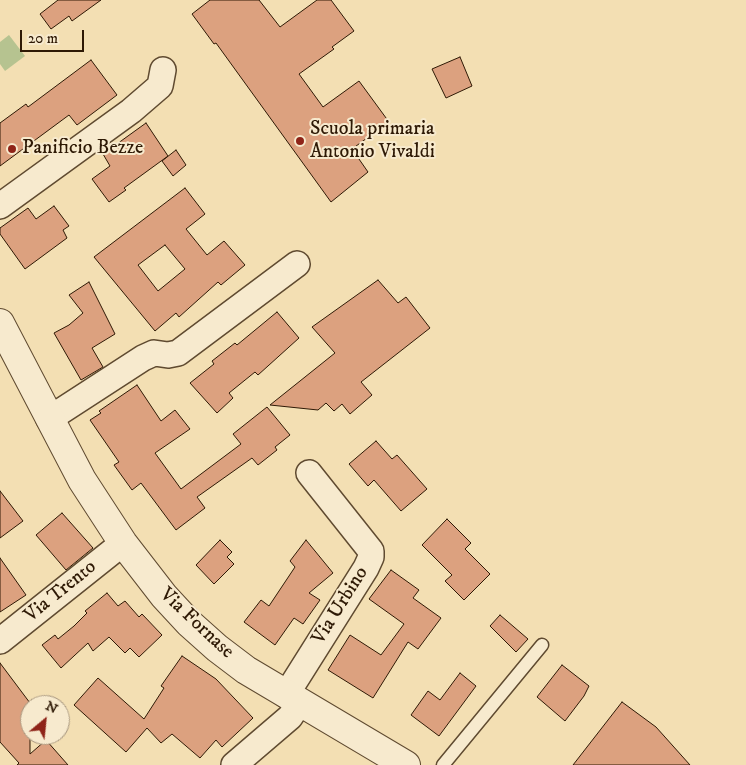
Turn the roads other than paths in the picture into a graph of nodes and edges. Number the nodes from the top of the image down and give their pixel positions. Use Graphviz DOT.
graph roads {
  1 [pos="163,70"];
  2 [pos="0,206"];
  3 [pos="297,264"];
  4 [pos="0,323"];
  5 [pos="49,420"];
  6 [pos="309,472"];
  7 [pos="122,543"];
  8 [pos="0,641"];
  9 [pos="542,645"];
  10 [pos="293,699"];
  11 [pos="234,765"];
  12 [pos="406,765"];
  13 [pos="443,765"];
  1 -- 2 [label="street"];
  3 -- 5 [label="street"];
  4 -- 5 [label="street, Via Fornase"];
  5 -- 7 [label="street, Via Fornase"];
  6 -- 10 [label="street, Via Urbino"];
  7 -- 8 [label="street, Via Trento"];
  7 -- 10 [label="street, Via Fornase"];
  9 -- 13 [label="lane"];
  10 -- 11 [label="street"];
  10 -- 12 [label="street, Via Fornase"];
}
